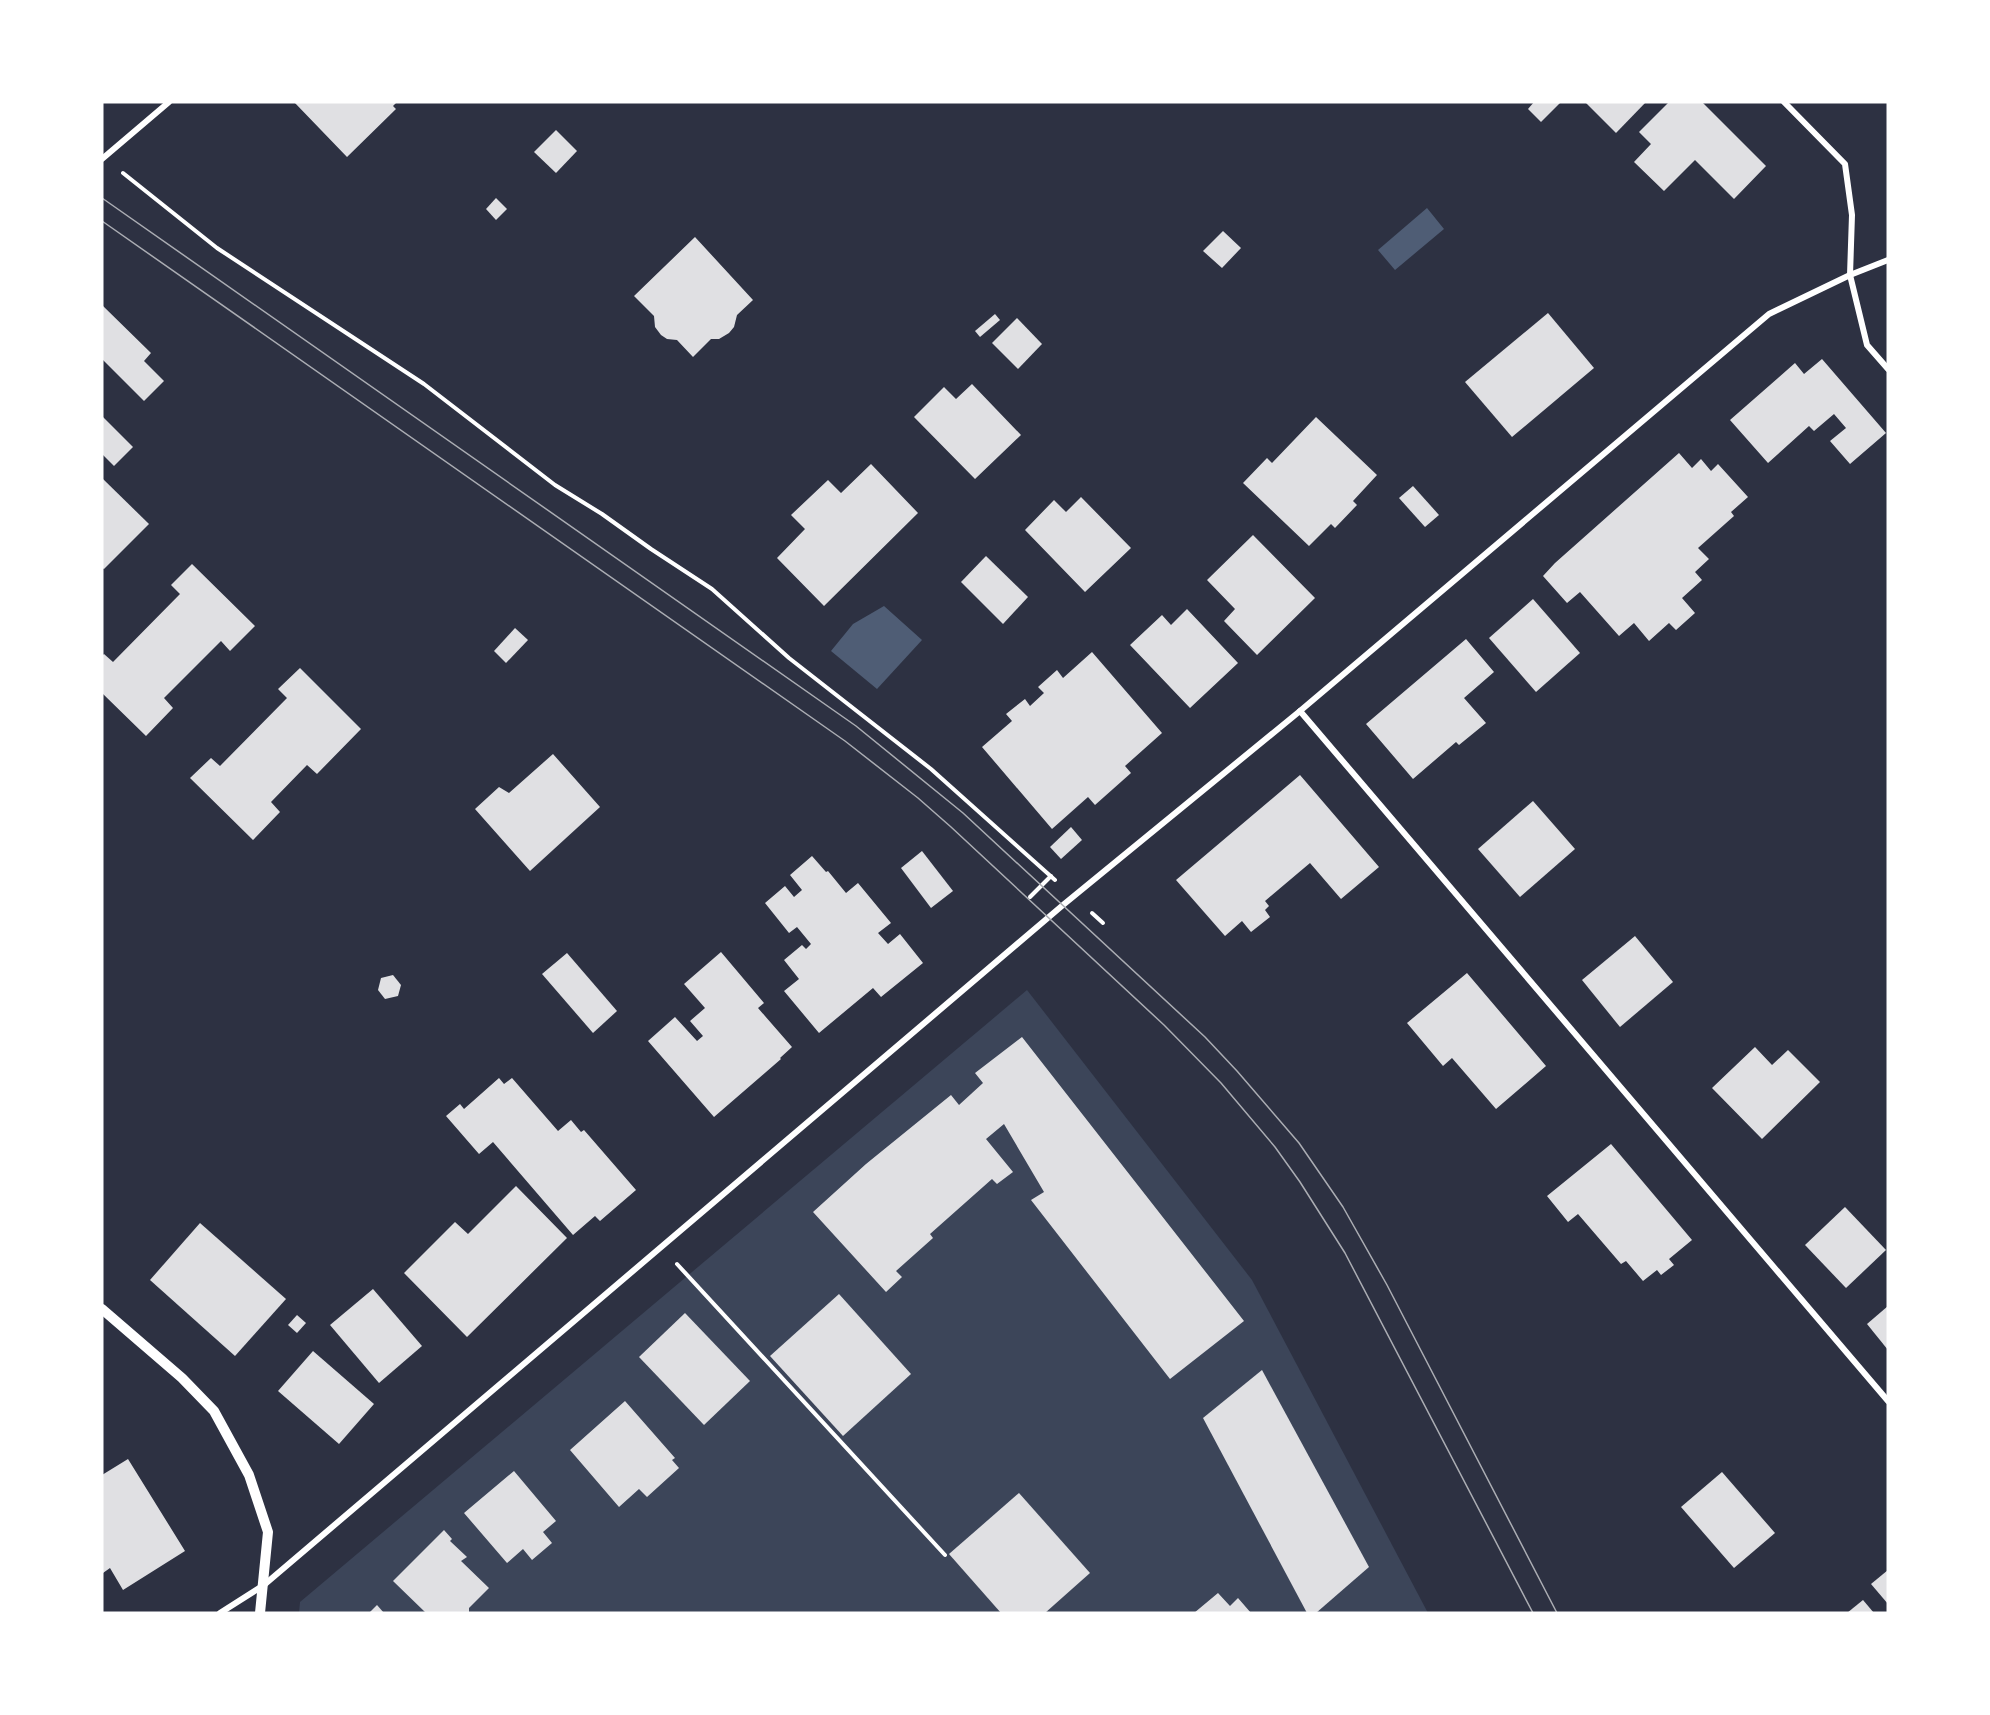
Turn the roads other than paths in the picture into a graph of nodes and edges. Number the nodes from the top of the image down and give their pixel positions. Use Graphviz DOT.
graph roads {
  1 [pos="169,102"];
  2 [pos="1785,102"];
  3 [pos="103,158"];
  4 [pos="1888,260"];
  5 [pos="1850,275"];
  6 [pos="1888,369"];
  7 [pos="1300,711"];
  8 [pos="102,1309"];
  9 [pos="1888,1401"];
  10 [pos="264,1585"];
  11 [pos="220,1613"];
  12 [pos="260,1613"];
  1 -- 3 [label="street"];
  2 -- 5 [label="street"];
  4 -- 5 [label="street"];
  5 -- 6 [label="street"];
  5 -- 7 [label="street"];
  7 -- 9 [label="street"];
  7 -- 10 [label="street"];
  8 -- 10 [label="street"];
  10 -- 11 [label="street"];
  10 -- 12 [label="street"];
}
